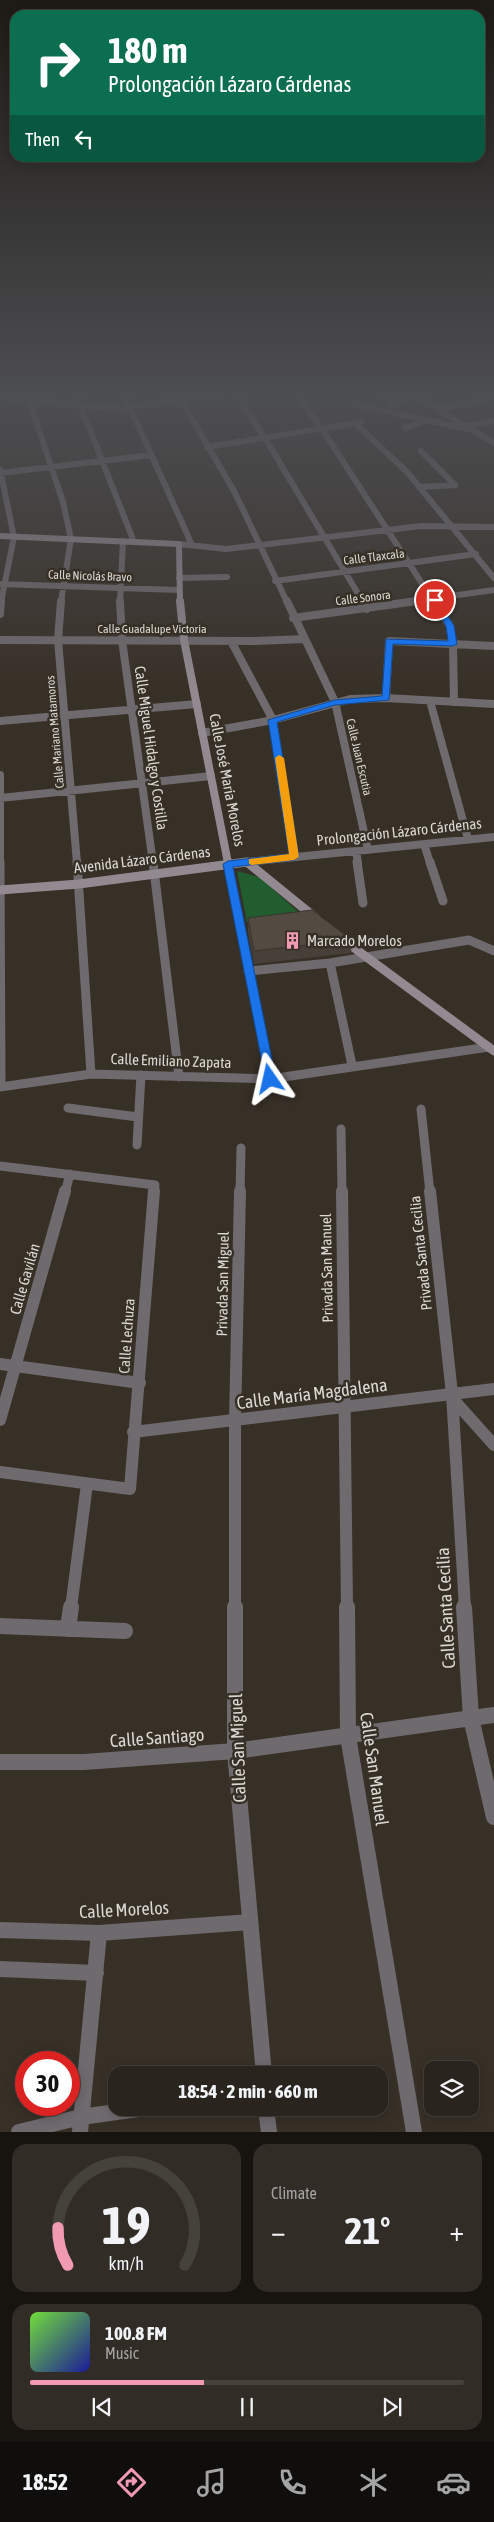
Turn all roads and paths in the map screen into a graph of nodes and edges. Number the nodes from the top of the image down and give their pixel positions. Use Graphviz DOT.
graph roads {
  1 [pos="5,493"];
  2 [pos="60,493"];
  3 [pos="115,493"];
  4 [pos="169,493"];
  5 [pos="234,493"];
  6 [pos="298,493"];
  7 [pos="364,493"];
  8 [pos="426,493"];
  9 [pos="454,527"];
  10 [pos="494,528"];
  11 [pos="388,530"];
  12 [pos="0,536"];
  13 [pos="14,537"];
  14 [pos="325,538"];
  15 [pos="71,539"];
  16 [pos="123,541"];
  17 [pos="134,542"];
  18 [pos="179,544"];
  19 [pos="192,545"];
  20 [pos="258,545"];
  21 [pos="476,554"];
  22 [pos="410,564"];
  23 [pos="344,572"];
  24 [pos="227,577"];
  25 [pos="178,578"];
  26 [pos="494,578"];
  27 [pos="275,581"];
  28 [pos="2,584"];
  29 [pos="62,586"];
  30 [pos="119,588"];
  31 [pos="179,590"];
  32 [pos="494,590"];
  33 [pos="435,600"];
  34 [pos="367,609"];
  35 [pos="0,614"];
  36 [pos="293,618"];
  37 [pos="305,639"];
  38 [pos="0,640"];
  39 [pos="58,640"];
  40 [pos="122,640"];
  41 [pos="184,640"];
  42 [pos="231,641"];
  43 [pos="453,644"];
  44 [pos="494,646"];
  45 [pos="386,698"];
  46 [pos="430,701"];
  47 [pos="335,702"];
  48 [pos="454,702"];
  49 [pos="197,704"];
  50 [pos="494,704"];
  51 [pos="130,709"];
  52 [pos="64,715"];
  53 [pos="273,720"];
  54 [pos="0,721"];
  55 [pos="202,733"];
  56 [pos="0,775"];
  57 [pos="210,776"];
  58 [pos="142,783"];
  59 [pos="71,791"];
  60 [pos="0,798"];
  61 [pos="494,836"];
  62 [pos="468,839"];
  63 [pos="424,844"];
  64 [pos="368,850"];
  65 [pos="356,851"];
  66 [pos="294,857"];
  67 [pos="247,862"];
  68 [pos="228,864"];
  69 [pos="155,874"];
  70 [pos="79,884"];
  71 [pos="0,890"];
  72 [pos="442,901"];
  73 [pos="363,903"];
  74 [pos="494,951"];
  75 [pos="367,957"];
  76 [pos="330,963"];
  77 [pos="248,971"];
  78 [pos="491,1049"];
  79 [pos="352,1065"];
  80 [pos="91,1074"];
  81 [pos="141,1075"];
  82 [pos="179,1077"];
  83 [pos="270,1079"];
  84 [pos="1,1087"];
  85 [pos="68,1108"];
  86 [pos="421,1109"];
  87 [pos="138,1117"];
  88 [pos="341,1129"];
  89 [pos="137,1145"];
  90 [pos="241,1148"];
  91 [pos="0,1166"];
  92 [pos="70,1174"];
  93 [pos="0,1364"];
  94 [pos="16,1367"];
  95 [pos="140,1383"];
  96 [pos="494,1389"];
  97 [pos="452,1396"];
  98 [pos="343,1407"];
  99 [pos="0,1420"];
  100 [pos="236,1421"];
  101 [pos="134,1432"];
  102 [pos="494,1445"];
  103 [pos="0,1472"];
  104 [pos="87,1484"];
  105 [pos="0,1626"];
  106 [pos="68,1628"];
  107 [pos="125,1631"];
  108 [pos="494,1714"];
  109 [pos="471,1718"];
  110 [pos="348,1736"];
  111 [pos="235,1751"];
  112 [pos="0,1762"];
  113 [pos="494,1817"];
  114 [pos="250,1922"];
  115 [pos="0,1930"];
  116 [pos="100,1933"];
  117 [pos="0,1969"];
  118 [pos="96,1973"];
  119 [pos="263,2066"];
  120 [pos="112,2116"];
  121 [pos="267,2116"];
  122 [pos="80,2124"];
  123 [pos="19,2132"];
  124 [pos="269,2132"];
  125 [pos="414,2132"];
  1 -- 13 [label="street"];
  2 -- 15 [label="street, Calle Mariano Matamoros"];
  3 -- 17 [label="street"];
  4 -- 19 [label="street"];
  5 -- 20 [label="street, Calle Juan Escutia"];
  6 -- 14 [label="street"];
  7 -- 11 [label="street"];
  8 -- 9 [label="street"];
  9 -- 10 [label="street"];
  9 -- 11 [label="street"];
  9 -- 21 [label="street"];
  11 -- 14 [label="street"];
  11 -- 22 [label="street"];
  12 -- 13 [label="street"];
  13 -- 15 [label="street"];
  13 -- 28 [label="street"];
  14 -- 20 [label="street"];
  14 -- 23 [label="street"];
  15 -- 16 [label="street"];
  15 -- 29 [label="street, Calle Mariano Matamoros"];
  16 -- 17 [label="street"];
  16 -- 30 [label="street, Calle Miguel Hidalgo y Costilla"];
  17 -- 18 [label="street"];
  18 -- 19 [label="street"];
  18 -- 25 [label="street, Calle José María Morelos"];
  19 -- 20 [label="street"];
  20 -- 27 [label="street, Calle Juan Escutia"];
  21 -- 22 [label="street, Calle Tlaxcala"];
  21 -- 26 [label="street"];
  22 -- 23 [label="street, Calle Tlaxcala"];
  22 -- 33 [label="street"];
  23 -- 27 [label="street, Calle Tlaxcala"];
  23 -- 34 [label="street"];
  24 -- 25 [label="street"];
  25 -- 31 [label="street, Calle José María Morelos"];
  27 -- 36 [label="street, Calle Juan Escutia"];
  28 -- 29 [label="street, Calle Nicolás Bravo"];
  28 -- 35 [label="street"];
  29 -- 30 [label="street, Calle Nicolás Bravo"];
  29 -- 39 [label="street, Calle Mariano Matamoros"];
  30 -- 31 [label="street, Calle Nicolás Bravo"];
  30 -- 40 [label="street, Calle Miguel Hidalgo y Costilla"];
  31 -- 41 [label="street, Calle José María Morelos"];
  32 -- 33 [label="street, Calle Sonora"];
  33 -- 34 [label="street, Calle Sonora"];
  33 -- 43 [label="street"];
  34 -- 36 [label="street, Calle Sonora"];
  36 -- 37 [label="street, Calle Juan Escutia"];
  37 -- 42 [label="street, Calle Guadalupe Victoria"];
  37 -- 47 [label="street, Calle Juan Escutia"];
  38 -- 39 [label="street, Calle Guadalupe Victoria"];
  39 -- 40 [label="street, Calle Guadalupe Victoria"];
  39 -- 52 [label="street, Calle Mariano Matamoros"];
  40 -- 41 [label="street, Calle Guadalupe Victoria"];
  40 -- 51 [label="street, Calle Miguel Hidalgo y Costilla"];
  41 -- 42 [label="street, Calle Guadalupe Victoria"];
  41 -- 49 [label="street, Calle José María Morelos"];
  42 -- 53 [label="street"];
  43 -- 44 [label="street"];
  43 -- 45 [label="street"];
  43 -- 48 [label="street"];
  45 -- 46 [label="street"];
  45 -- 47 [label="street"];
  46 -- 48 [label="street"];
  46 -- 62 [label="street"];
  47 -- 53 [label="street"];
  47 -- 64 [label="street, Calle Juan Escutia"];
  48 -- 50 [label="street"];
  49 -- 51 [label="street"];
  49 -- 55 [label="street, Calle José María Morelos"];
  51 -- 52 [label="street"];
  51 -- 58 [label="street, Calle Miguel Hidalgo y Costilla"];
  52 -- 54 [label="street"];
  52 -- 59 [label="street, Calle Mariano Matamoros"];
  53 -- 55 [label="street"];
  53 -- 66 [label="street"];
  55 -- 57 [label="street, Calle José María Morelos"];
  56 -- 60 [label="street"];
  57 -- 58 [label="street"];
  57 -- 68 [label="street, Calle José María Morelos"];
  58 -- 59 [label="street"];
  58 -- 69 [label="street, Calle Miguel Hidalgo y Costilla"];
  59 -- 60 [label="street"];
  59 -- 70 [label="street, Calle Mariano Matamoros"];
  60 -- 71 [label="street"];
  61 -- 62 [label="street, Prolongación Lázaro Cárdenas"];
  62 -- 63 [label="street, Prolongación Lázaro Cárdenas"];
  63 -- 64 [label="street, Prolongación Lázaro Cárdenas"];
  63 -- 72 [label="street"];
  64 -- 65 [label="street, Prolongación Lázaro Cárdenas"];
  65 -- 66 [label="street, Prolongación Lázaro Cárdenas"];
  65 -- 73 [label="street"];
  66 -- 67 [label="street, Prolongación Lázaro Cárdenas"];
  67 -- 68 [label="street, Avenida Lázaro Cárdenas"];
  67 -- 75 [label="street"];
  68 -- 69 [label="street, Avenida Lázaro Cárdenas"];
  68 -- 77 [label="street, Calle José María Morelos"];
  69 -- 70 [label="street, Avenida Lázaro Cárdenas"];
  69 -- 82 [label="street, Calle Miguel Hidalgo y Costilla"];
  70 -- 71 [label="street, Avenida Lázaro Cárdenas"];
  70 -- 80 [label="street, Calle Mariano Matamoros"];
  71 -- 84 [label="street"];
  74 -- 75 [label="street"];
  75 -- 76 [label="street"];
  75 -- 78 [label="street"];
  76 -- 77 [label="street"];
  76 -- 79 [label="street"];
  77 -- 83 [label="street, Calle José María Morelos"];
  78 -- 79 [label="street, Calle Emiliano Zapata"];
  79 -- 83 [label="street, Calle Emiliano Zapata"];
  80 -- 81 [label="street, Calle Emiliano Zapata"];
  80 -- 84 [label="street, Calle Emiliano Zapata"];
  81 -- 82 [label="street, Calle Emiliano Zapata"];
  81 -- 87 [label="street"];
  82 -- 83 [label="street, Calle Emiliano Zapata"];
  85 -- 87 [label="street"];
  86 -- 97 [label="street, Privada Santa Cecilia"];
  87 -- 89 [label="street"];
  88 -- 98 [label="street, Privada San Manuel"];
  90 -- 100 [label="street, Privada San Miguel"];
  91 -- 92 [label="street"];
  92 -- 94 [label="street, Calle Gavilán"];
  92 -- 95 [label="street, Calle Lechuza"];
  93 -- 94 [label="street"];
  94 -- 95 [label="street"];
  94 -- 99 [label="street, Calle Gavilán"];
  95 -- 101 [label="street, Calle Lechuza"];
  96 -- 97 [label="street, Calle María Magdalena"];
  97 -- 98 [label="street, Calle María Magdalena"];
  97 -- 102 [label="street"];
  97 -- 109 [label="street, Calle Santa Cecilia"];
  98 -- 100 [label="street, Calle María Magdalena"];
  98 -- 110 [label="street, Calle San Manuel"];
  100 -- 101 [label="street, Calle María Magdalena"];
  100 -- 111 [label="street, Calle San Miguel"];
  101 -- 104 [label="street, Calle Lechuza"];
  103 -- 104 [label="street"];
  104 -- 106 [label="street"];
  105 -- 106 [label="street"];
  106 -- 107 [label="street"];
  108 -- 109 [label="street, Calle Santiago"];
  109 -- 110 [label="street, Calle Santiago"];
  109 -- 113 [label="street, Calle Santa Cecilia"];
  110 -- 111 [label="street, Calle Santiago"];
  110 -- 125 [label="street, Calle San Manuel"];
  111 -- 112 [label="street, Calle Santiago"];
  111 -- 114 [label="street, Calle San Miguel"];
  114 -- 116 [label="street, Calle Morelos"];
  114 -- 119 [label="street, Calle San Miguel"];
  115 -- 116 [label="street, Calle Morelos"];
  116 -- 118 [label="street"];
  117 -- 118 [label="street"];
  118 -- 122 [label="street"];
  120 -- 122 [label="street"];
  121 -- 124 [label="street"];
  122 -- 123 [label="street"];
}
